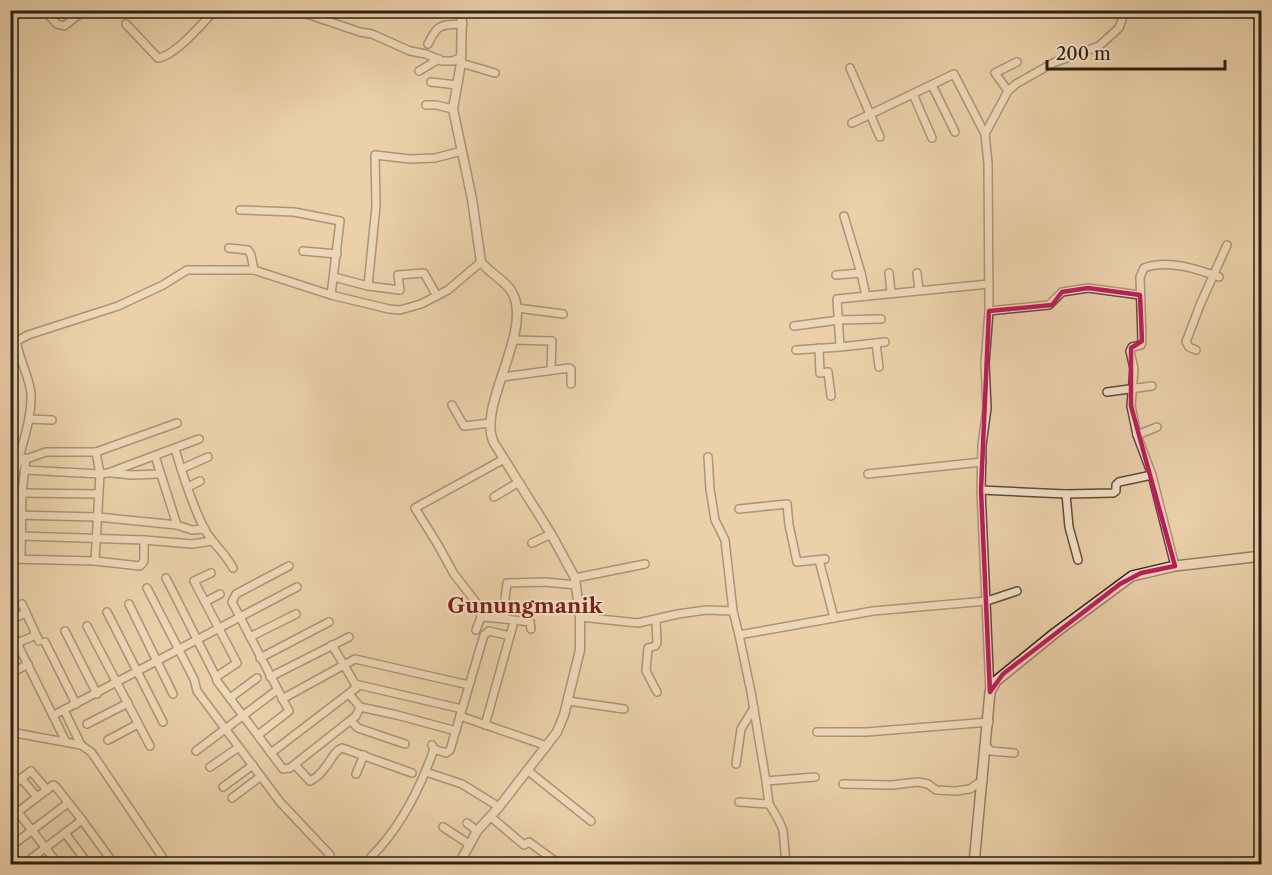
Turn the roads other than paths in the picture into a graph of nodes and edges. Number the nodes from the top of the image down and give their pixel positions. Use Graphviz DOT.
graph roads {
  1 [pos="44,10"];
  2 [pos="85,10"];
  3 [pos="215,10"];
  4 [pos="295,10"];
  5 [pos="462,10"];
  6 [pos="1122,10"];
  7 [pos="126,24"];
  8 [pos="463,24"];
  9 [pos="428,44"];
  10 [pos="438,59"];
  11 [pos="461,60"];
  12 [pos="1017,62"];
  13 [pos="850,68"];
  14 [pos="419,71"];
  15 [pos="495,73"];
  16 [pos="431,82"];
  17 [pos="457,85"];
  18 [pos="932,85"];
  19 [pos="1008,91"];
  20 [pos="913,94"];
  21 [pos="426,105"];
  22 [pos="453,109"];
  23 [pos="869,114"];
  24 [pos="852,123"];
  25 [pos="955,132"];
  26 [pos="985,134"];
  27 [pos="880,137"];
  28 [pos="932,138"];
  29 [pos="462,151"];
  30 [pos="240,210"];
  31 [pos="844,216"];
  32 [pos="1227,245"];
  33 [pos="230,248"];
  34 [pos="303,251"];
  35 [pos="337,254"];
  36 [pos="481,262"];
  37 [pos="254,270"];
  38 [pos="861,273"];
  39 [pos="889,273"];
  40 [pos="917,273"];
  41 [pos="836,274"];
  42 [pos="1217,276"];
  43 [pos="334,277"];
  44 [pos="989,284"];
  45 [pos="368,286"];
  46 [pos="918,290"];
  47 [pos="891,293"];
  48 [pos="331,295"];
  49 [pos="1140,295"];
  50 [pos="436,296"];
  51 [pos="866,296"];
  52 [pos="517,308"];
  53 [pos="989,311"];
  54 [pos="563,314"];
  55 [pos="881,319"];
  56 [pos="839,320"];
  57 [pos="794,326"];
  58 [pos="513,340"];
  59 [pos="885,342"];
  60 [pos="876,343"];
  61 [pos="840,347"];
  62 [pos="819,348"];
  63 [pos="796,350"];
  64 [pos="1196,350"];
  65 [pos="879,367"];
  66 [pos="551,369"];
  67 [pos="503,377"];
  68 [pos="571,384"];
  69 [pos="1152,386"];
  70 [pos="1132,390"];
  71 [pos="1107,392"];
  72 [pos="831,396"];
  73 [pos="452,405"];
  74 [pos="29,418"];
  75 [pos="52,420"];
  76 [pos="177,423"];
  77 [pos="489,423"];
  78 [pos="1156,427"];
  79 [pos="1137,435"];
  80 [pos="199,439"];
  81 [pos="175,449"];
  82 [pos="96,452"];
  83 [pos="154,456"];
  84 [pos="26,458"];
  85 [pos="208,458"];
  86 [pos="708,458"];
  87 [pos="504,459"];
  88 [pos="18,462"];
  89 [pos="982,462"];
  90 [pos="181,469"];
  91 [pos="25,470"];
  92 [pos="108,473"];
  93 [pos="100,474"];
  94 [pos="159,474"];
  95 [pos="868,474"];
  96 [pos="1152,475"];
  97 [pos="200,481"];
  98 [pos="519,482"];
  99 [pos="188,487"];
  100 [pos="981,490"];
  101 [pos="22,493"];
  102 [pos="98,494"];
  103 [pos="1066,494"];
  104 [pos="494,497"];
  105 [pos="739,509"];
  106 [pos="13,514"];
  107 [pos="22,515"];
  108 [pos="98,517"];
  109 [pos="177,525"];
  110 [pos="205,529"];
  111 [pos="551,534"];
  112 [pos="21,536"];
  113 [pos="97,540"];
  114 [pos="144,540"];
  115 [pos="212,541"];
  116 [pos="532,543"];
  117 [pos="1262,556"];
  118 [pos="15,559"];
  119 [pos="1078,560"];
  120 [pos="95,561"];
  121 [pos="645,564"];
  122 [pos="289,566"];
  123 [pos="1175,566"];
  124 [pos="233,568"];
  125 [pos="211,573"];
  126 [pos="166,578"];
  127 [pos="576,582"];
  128 [pos="297,587"];
  129 [pos="147,588"];
  130 [pos="1017,591"];
  131 [pos="220,594"];
  132 [pos="987,601"];
  133 [pos="205,602"];
  134 [pos="22,604"];
  135 [pos="129,604"];
  136 [pos="734,611"];
  137 [pos="107,612"];
  138 [pos="26,613"];
  139 [pos="296,614"];
  140 [pos="481,617"];
  141 [pos="580,617"];
  142 [pos="240,618"];
  143 [pos="834,618"];
  144 [pos="505,619"];
  145 [pos="10,620"];
  146 [pos="656,620"];
  147 [pos="329,622"];
  148 [pos="513,625"];
  149 [pos="87,626"];
  150 [pos="10,629"];
  151 [pos="219,629"];
  152 [pos="531,629"];
  153 [pos="476,630"];
  154 [pos="65,631"];
  155 [pos="739,635"];
  156 [pos="510,636"];
  157 [pos="349,637"];
  158 [pos="250,638"];
  159 [pos="40,640"];
  160 [pos="197,641"];
  161 [pos="14,645"];
  162 [pos="332,645"];
  163 [pos="180,650"];
  164 [pos="260,658"];
  165 [pos="158,662"];
  166 [pos="28,664"];
  167 [pos="344,664"];
  168 [pos="138,672"];
  169 [pos="10,674"];
  170 [pos="216,677"];
  171 [pos="270,677"];
  172 [pos="256,678"];
  173 [pos="118,683"];
  174 [pos="355,684"];
  175 [pos="469,685"];
  176 [pos="277,690"];
  177 [pos="657,692"];
  178 [pos="990,692"];
  179 [pos="98,694"];
  180 [pos="173,694"];
  181 [pos="349,694"];
  182 [pos="230,698"];
  183 [pos="282,699"];
  184 [pos="568,701"];
  185 [pos="128,703"];
  186 [pos="76,704"];
  187 [pos="360,707"];
  188 [pos="754,708"];
  189 [pos="624,709"];
  190 [pos="64,710"];
  191 [pos="461,712"];
  192 [pos="54,715"];
  193 [pos="243,715"];
  194 [pos="351,721"];
  195 [pos="163,722"];
  196 [pos="989,722"];
  197 [pos="138,723"];
  198 [pos="87,724"];
  199 [pos="485,725"];
  200 [pos="225,728"];
  201 [pos="456,731"];
  202 [pos="10,732"];
  203 [pos="818,732"];
  204 [pos="258,735"];
  205 [pos="108,740"];
  206 [pos="66,742"];
  207 [pos="405,744"];
  208 [pos="81,745"];
  209 [pos="150,746"];
  210 [pos="547,746"];
  211 [pos="986,746"];
  212 [pos="239,747"];
  213 [pos="196,750"];
  214 [pos="271,753"];
  215 [pos="1014,753"];
  216 [pos="364,755"];
  217 [pos="735,764"];
  218 [pos="253,765"];
  219 [pos="295,765"];
  220 [pos="210,767"];
  221 [pos="527,770"];
  222 [pos="426,772"];
  223 [pos="412,773"];
  224 [pos="356,774"];
  225 [pos="261,776"];
  226 [pos="815,777"];
  227 [pos="21,778"];
  228 [pos="983,780"];
  229 [pos="766,781"];
  230 [pos="843,784"];
  231 [pos="10,787"];
  232 [pos="223,787"];
  233 [pos="47,790"];
  234 [pos="37,797"];
  235 [pos="232,798"];
  236 [pos="10,801"];
  237 [pos="739,801"];
  238 [pos="68,802"];
  239 [pos="769,804"];
  240 [pos="499,807"];
  241 [pos="18,812"];
  242 [pos="491,817"];
  243 [pos="10,818"];
  244 [pos="82,820"];
  245 [pos="591,821"];
  246 [pos="466,824"];
  247 [pos="442,827"];
  248 [pos="32,830"];
  249 [pos="477,831"];
  250 [pos="65,833"];
  251 [pos="469,843"];
  252 [pos="10,847"];
  253 [pos="45,847"];
  254 [pos="330,855"];
  255 [pos="371,857"];
  256 [pos="27,863"];
  257 [pos="58,864"];
  258 [pos="88,864"];
  259 [pos="112,864"];
  260 [pos="167,864"];
  261 [pos="459,864"];
  262 [pos="559,864"];
  263 [pos="786,864"];
  264 [pos="974,864"];
  1 -- 2 [label="street"];
  3 -- 7 [label="street"];
  4 -- 10 [label="street"];
  5 -- 8 [label="street"];
  6 -- 19 [label="street"];
  8 -- 9 [label="street"];
  8 -- 11 [label="street"];
  10 -- 11 [label="street"];
  10 -- 14 [label="street"];
  11 -- 15 [label="street"];
  11 -- 17 [label="street"];
  12 -- 19 [label="street"];
  13 -- 23 [label="street"];
  16 -- 17 [label="street"];
  17 -- 22 [label="street"];
  18 -- 20 [label="street"];
  18 -- 25 [label="street"];
  18 -- 26 [label="street"];
  19 -- 26 [label="street"];
  20 -- 23 [label="street"];
  20 -- 28 [label="street"];
  21 -- 22 [label="street"];
  22 -- 29 [label="street"];
  23 -- 24 [label="street"];
  23 -- 27 [label="street"];
  26 -- 44 [label="street"];
  29 -- 36 [label="street"];
  29 -- 45 [label="street"];
  30 -- 35 [label="street"];
  31 -- 38 [label="street"];
  32 -- 42 [label="street"];
  33 -- 37 [label="street"];
  34 -- 35 [label="street"];
  35 -- 43 [label="street"];
  36 -- 50 [label="street"];
  36 -- 52 [label="street"];
  37 -- 48 [label="street"];
  37 -- 74 [label="street"];
  38 -- 41 [label="street"];
  38 -- 51 [label="street"];
  39 -- 47 [label="street"];
  40 -- 46 [label="street"];
  42 -- 49 [label="street"];
  42 -- 64 [label="street"];
  43 -- 45 [label="street"];
  43 -- 48 [label="street"];
  44 -- 46 [label="street"];
  44 -- 53 [label="street"];
  45 -- 50 [label="street"];
  46 -- 47 [label="street"];
  47 -- 51 [label="street"];
  48 -- 50 [label="street"];
  49 -- 53 [label="street"];
  49 -- 70 [label="street"];
  51 -- 56 [label="street"];
  52 -- 54 [label="street"];
  52 -- 58 [label="street"];
  53 -- 89 [label="street"];
  55 -- 56 [label="street"];
  56 -- 57 [label="street"];
  56 -- 61 [label="street"];
  58 -- 66 [label="street"];
  58 -- 67 [label="street"];
  59 -- 60 [label="street"];
  60 -- 61 [label="street"];
  60 -- 65 [label="street"];
  61 -- 62 [label="street"];
  62 -- 63 [label="street"];
  62 -- 72 [label="street"];
  66 -- 67 [label="street"];
  66 -- 68 [label="street"];
  67 -- 77 [label="street"];
  69 -- 70 [label="street"];
  70 -- 71 [label="street"];
  70 -- 79 [label="street"];
  73 -- 77 [label="street"];
  74 -- 75 [label="street"];
  74 -- 88 [label="street"];
  76 -- 82 [label="street"];
  77 -- 87 [label="street"];
  78 -- 79 [label="street"];
  79 -- 96 [label="street"];
  80 -- 81 [label="street"];
  81 -- 83 [label="street"];
  81 -- 90 [label="street"];
  82 -- 84 [label="street"];
  82 -- 93 [label="street"];
  83 -- 92 [label="street"];
  83 -- 94 [label="street"];
  84 -- 88 [label="street"];
  84 -- 91 [label="street"];
  85 -- 90 [label="street"];
  86 -- 136 [label="street"];
  87 -- 98 [label="street"];
  87 -- 140 [label="street"];
  88 -- 106 [label="street"];
  89 -- 95 [label="street"];
  89 -- 100 [label="street"];
  90 -- 99 [label="street"];
  91 -- 93 [label="street"];
  91 -- 101 [label="street"];
  92 -- 93 [label="street"];
  92 -- 94 [label="street"];
  93 -- 102 [label="street"];
  94 -- 109 [label="street"];
  96 -- 103 [label="street"];
  96 -- 123 [label="street"];
  97 -- 99 [label="street"];
  98 -- 104 [label="street"];
  98 -- 111 [label="street"];
  99 -- 110 [label="street"];
  100 -- 103 [label="street"];
  100 -- 132 [label="street"];
  101 -- 102 [label="street"];
  101 -- 107 [label="street"];
  102 -- 108 [label="street"];
  103 -- 119 [label="street"];
  105 -- 143 [label="street"];
  106 -- 107 [label="street"];
  106 -- 118 [label="street"];
  107 -- 108 [label="street"];
  107 -- 112 [label="street"];
  108 -- 109 [label="street"];
  108 -- 113 [label="street"];
  109 -- 110 [label="street"];
  110 -- 115 [label="street"];
  111 -- 116 [label="street"];
  111 -- 127 [label="street"];
  112 -- 113 [label="street"];
  112 -- 118 [label="street"];
  113 -- 114 [label="street"];
  113 -- 120 [label="street"];
  114 -- 115 [label="street"];
  114 -- 120 [label="street"];
  115 -- 124 [label="street"];
  117 -- 123 [label="main road"];
  118 -- 120 [label="street"];
  121 -- 127 [label="street"];
  122 -- 142 [label="street"];
  123 -- 178 [label="main road"];
  125 -- 133 [label="street"];
  126 -- 160 [label="street"];
  127 -- 141 [label="street"];
  127 -- 144 [label="street"];
  128 -- 142 [label="street"];
  129 -- 163 [label="street"];
  130 -- 132 [label="street"];
  131 -- 133 [label="street"];
  132 -- 143 [label="street"];
  132 -- 178 [label="street"];
  133 -- 151 [label="street"];
  134 -- 138 [label="street"];
  135 -- 165 [label="street"];
  136 -- 146 [label="street"];
  136 -- 155 [label="street"];
  137 -- 168 [label="street"];
  138 -- 145 [label="street"];
  138 -- 159 [label="street"];
  139 -- 158 [label="street"];
  140 -- 144 [label="street"];
  140 -- 153 [label="street"];
  141 -- 146 [label="street"];
  141 -- 184 [label="street"];
  142 -- 151 [label="street"];
  142 -- 158 [label="street"];
  143 -- 155 [label="street"];
  144 -- 152 [label="street"];
  146 -- 177 [label="street"];
  147 -- 164 [label="street"];
  148 -- 156 [label="street"];
  149 -- 173 [label="street"];
  150 -- 161 [label="street"];
  151 -- 160 [label="street"];
  151 -- 170 [label="street"];
  154 -- 179 [label="street"];
  155 -- 188 [label="street"];
  156 -- 175 [label="street"];
  156 -- 199 [label="street"];
  157 -- 162 [label="street"];
  158 -- 164 [label="street"];
  159 -- 161 [label="street"];
  159 -- 186 [label="street"];
  160 -- 163 [label="street"];
  160 -- 170 [label="street"];
  161 -- 166 [label="street"];
  162 -- 167 [label="street"];
  162 -- 171 [label="street"];
  163 -- 165 [label="street"];
  163 -- 200 [label="street"];
  164 -- 171 [label="street"];
  165 -- 168 [label="street"];
  165 -- 180 [label="street"];
  166 -- 169 [label="street"];
  166 -- 192 [label="street"];
  167 -- 174 [label="street"];
  167 -- 175 [label="street"];
  167 -- 183 [label="street"];
  168 -- 173 [label="street"];
  168 -- 195 [label="street"];
  170 -- 182 [label="street"];
  171 -- 176 [label="street"];
  172 -- 182 [label="street"];
  173 -- 179 [label="street"];
  173 -- 185 [label="street"];
  174 -- 181 [label="street"];
  174 -- 191 [label="street"];
  175 -- 191 [label="street"];
  176 -- 183 [label="street"];
  176 -- 193 [label="street"];
  178 -- 196 [label="main road"];
  179 -- 186 [label="street"];
  181 -- 187 [label="street"];
  181 -- 214 [label="street"];
  182 -- 193 [label="street"];
  183 -- 204 [label="street"];
  184 -- 189 [label="street"];
  184 -- 210 [label="street"];
  185 -- 197 [label="street"];
  185 -- 198 [label="street"];
  186 -- 190 [label="street"];
  187 -- 194 [label="street"];
  187 -- 201 [label="street"];
  188 -- 217 [label="street"];
  188 -- 229 [label="street"];
  190 -- 192 [label="street"];
  190 -- 208 [label="street"];
  191 -- 199 [label="street"];
  191 -- 201 [label="street"];
  192 -- 206 [label="street"];
  193 -- 200 [label="street"];
  193 -- 204 [label="street"];
  194 -- 207 [label="street"];
  194 -- 219 [label="street"];
  196 -- 203 [label="street"];
  196 -- 211 [label="main road"];
  197 -- 205 [label="street"];
  197 -- 209 [label="street"];
  199 -- 210 [label="street"];
  200 -- 212 [label="street"];
  200 -- 213 [label="street"];
  201 -- 222 [label="street"];
  202 -- 206 [label="street"];
  204 -- 214 [label="street"];
  206 -- 208 [label="street"];
  208 -- 260 [label="street"];
  210 -- 221 [label="street"];
  211 -- 215 [label="street"];
  211 -- 228 [label="main road"];
  212 -- 218 [label="street"];
  212 -- 220 [label="street"];
  214 -- 219 [label="street"];
  216 -- 219 [label="street"];
  216 -- 223 [label="street"];
  216 -- 224 [label="street"];
  218 -- 225 [label="street"];
  218 -- 232 [label="street"];
  221 -- 240 [label="street"];
  221 -- 245 [label="street"];
  222 -- 240 [label="street"];
  222 -- 255 [label="street"];
  225 -- 235 [label="street"];
  225 -- 254 [label="street"];
  226 -- 229 [label="street"];
  227 -- 231 [label="street"];
  227 -- 233 [label="street"];
  227 -- 234 [label="street"];
  228 -- 230 [label="street"];
  228 -- 264 [label="main road"];
  229 -- 239 [label="street"];
  233 -- 234 [label="street"];
  233 -- 238 [label="street"];
  234 -- 241 [label="street"];
  236 -- 241 [label="street"];
  237 -- 239 [label="street"];
  238 -- 244 [label="street"];
  238 -- 248 [label="street"];
  239 -- 263 [label="street"];
  240 -- 242 [label="street"];
  241 -- 243 [label="street"];
  241 -- 248 [label="street"];
  242 -- 249 [label="street"];
  242 -- 262 [label="street"];
  244 -- 250 [label="street"];
  244 -- 259 [label="street"];
  246 -- 249 [label="street"];
  247 -- 251 [label="street"];
  248 -- 252 [label="street"];
  248 -- 253 [label="street"];
  249 -- 251 [label="street"];
  250 -- 253 [label="street"];
  250 -- 258 [label="street"];
  251 -- 261 [label="street"];
  253 -- 256 [label="street"];
  253 -- 257 [label="street"];
}
